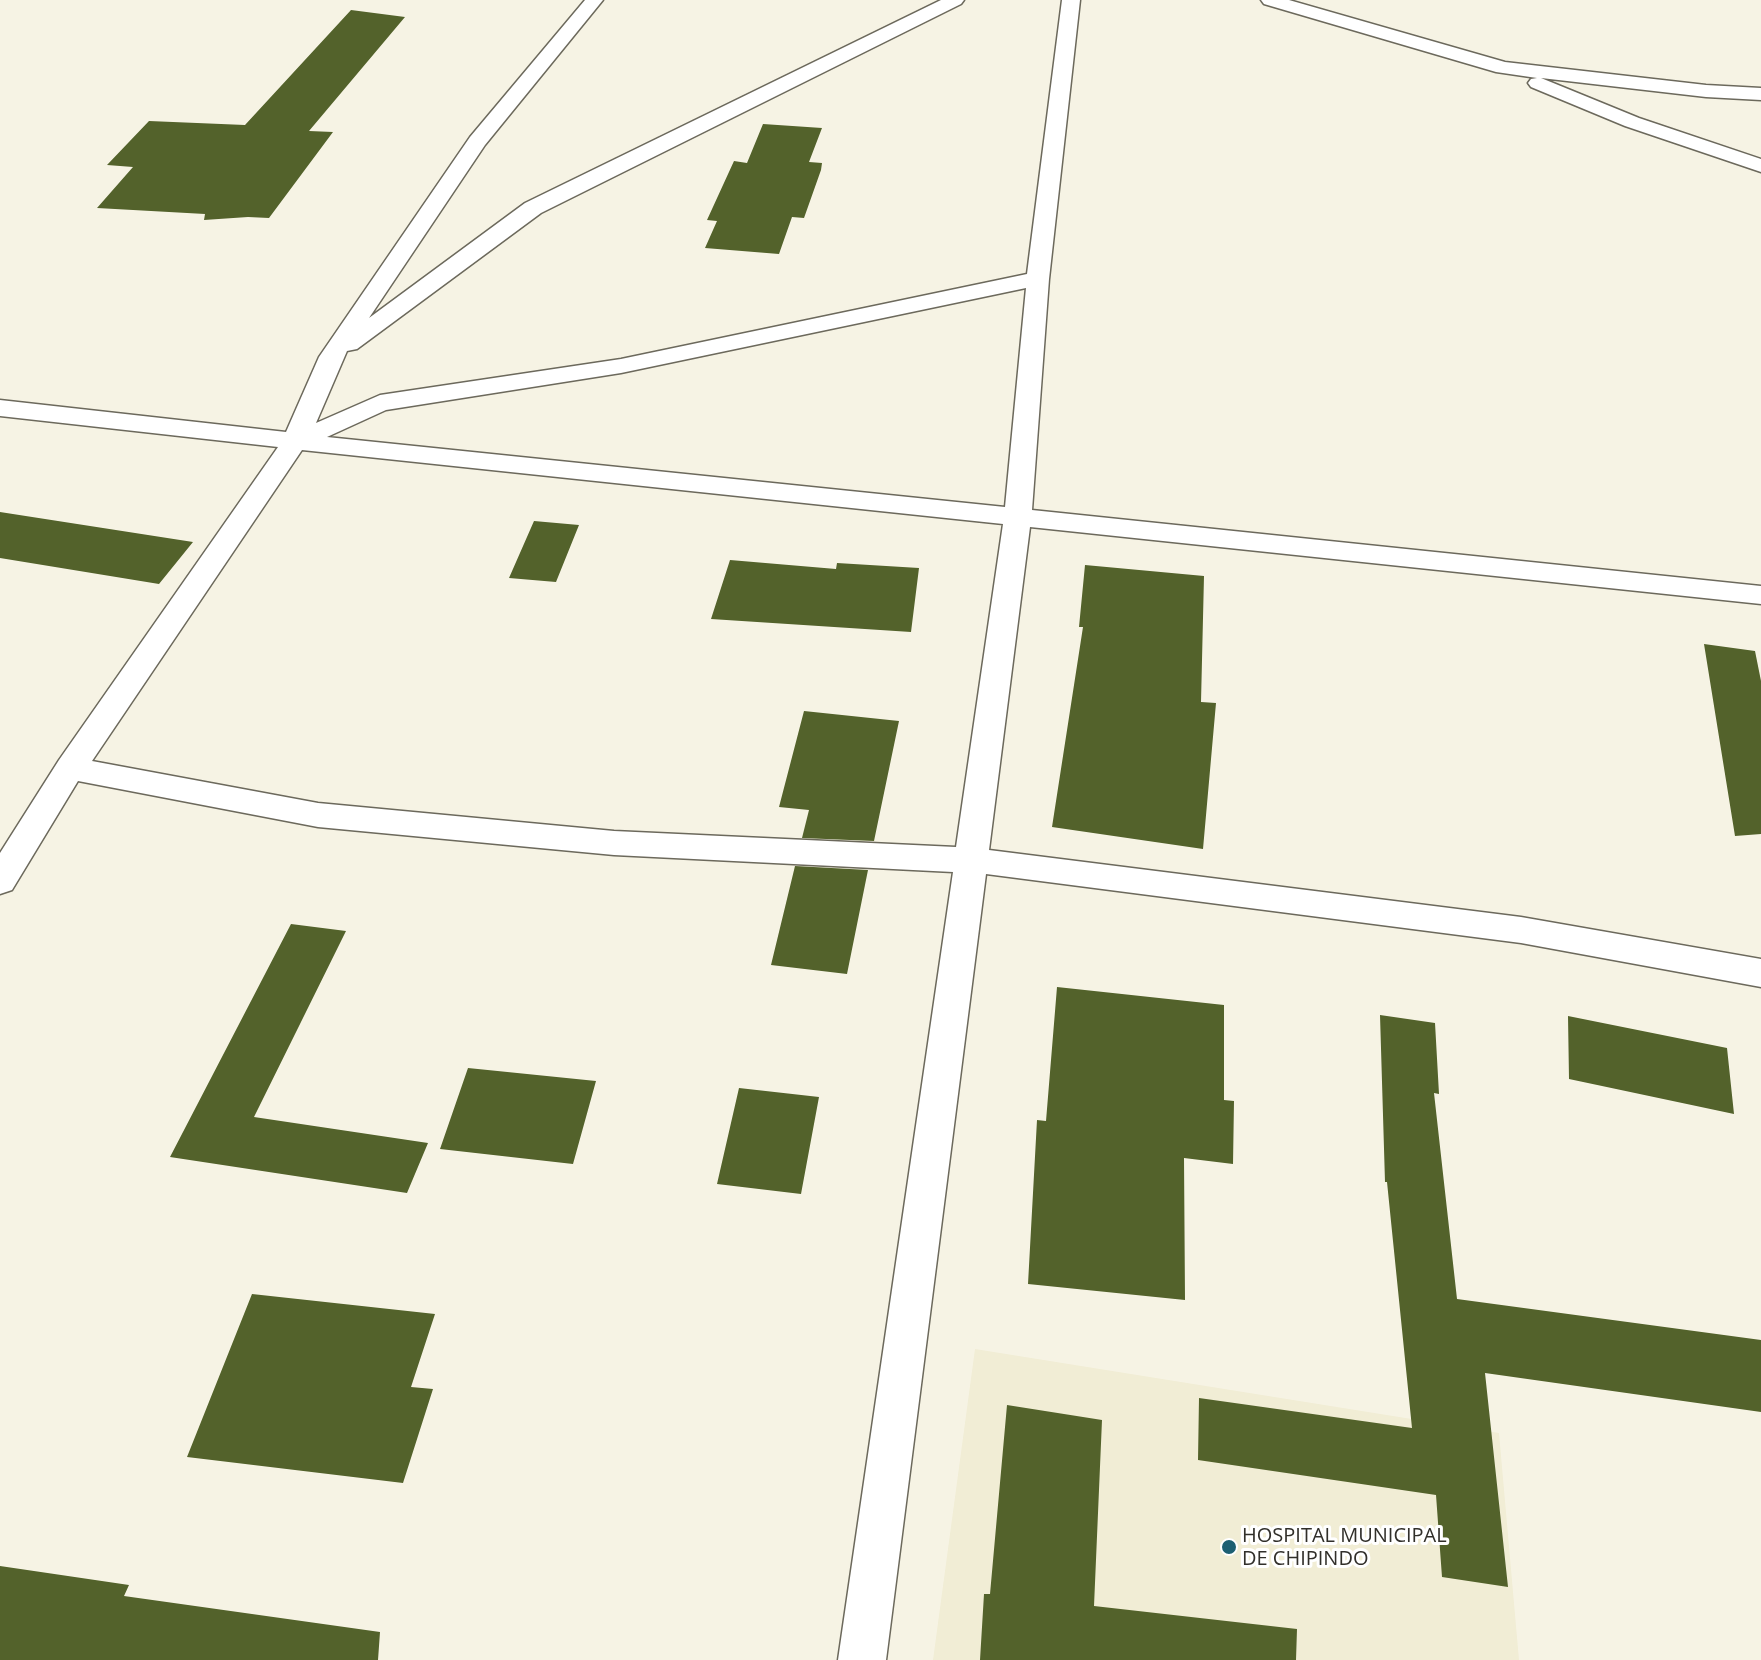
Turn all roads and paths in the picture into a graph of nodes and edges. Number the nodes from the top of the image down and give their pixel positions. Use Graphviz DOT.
graph roads {
  1 [pos="594,0"];
  2 [pos="955,0"];
  3 [pos="1071,0"];
  4 [pos="1270,0"];
  5 [pos="1503,68"];
  6 [pos="1761,94"];
  7 [pos="1761,166"];
  8 [pos="1038,279"];
  9 [pos="331,357"];
  10 [pos="0,408"];
  11 [pos="295,441"];
  12 [pos="1018,516"];
  13 [pos="1761,595"];
  14 [pos="70,768"];
  15 [pos="972,860"];
  16 [pos="0,881"];
  17 [pos="1761,973"];
  18 [pos="862,1660"];
  1 -- 9 [label="street"];
  2 -- 9 [label="street"];
  3 -- 8 [label="street"];
  4 -- 5 [label="street"];
  5 -- 6 [label="street"];
  5 -- 7 [label="street"];
  8 -- 11 [label="street"];
  8 -- 12 [label="street"];
  9 -- 11 [label="street"];
  10 -- 11 [label="street"];
  11 -- 12 [label="street"];
  11 -- 14 [label="street"];
  12 -- 13 [label="street"];
  12 -- 15 [label="street"];
  14 -- 15 [label="street"];
  14 -- 16 [label="street"];
  15 -- 17 [label="street"];
  15 -- 18 [label="street"];
}
